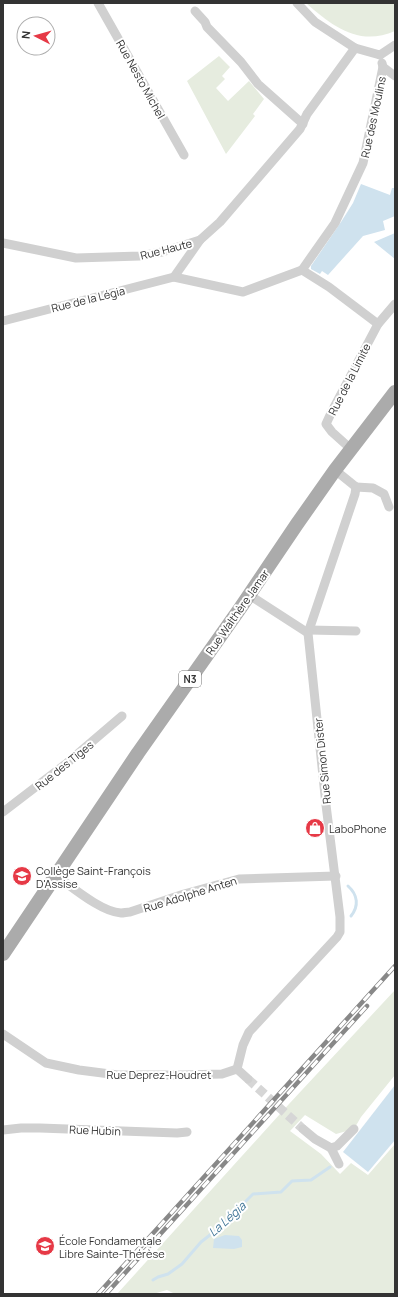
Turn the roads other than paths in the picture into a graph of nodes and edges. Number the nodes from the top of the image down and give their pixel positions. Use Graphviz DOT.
graph roads {
  1 [pos="98,3"];
  2 [pos="298,3"];
  3 [pos="195,11"];
  4 [pos="395,45"];
  5 [pos="354,48"];
  6 [pos="380,55"];
  7 [pos="383,67"];
  8 [pos="395,76"];
  9 [pos="302,124"];
  10 [pos="184,155"];
  11 [pos="200,240"];
  12 [pos="3,242"];
  13 [pos="302,270"];
  14 [pos="174,277"];
  15 [pos="395,304"];
  16 [pos="3,321"];
  17 [pos="378,324"];
  18 [pos="395,392"];
  19 [pos="352,450"];
  20 [pos="335,470"];
  21 [pos="356,487"];
  22 [pos="389,507"];
  23 [pos="249,595"];
  24 [pos="309,631"];
  25 [pos="356,631"];
  26 [pos="122,716"];
  27 [pos="3,812"];
  28 [pos="55,875"];
  29 [pos="336,876"];
  30 [pos="3,954"];
  31 [pos="3,1034"];
  32 [pos="237,1069"];
  33 [pos="248,1079"];
  34 [pos="303,1129"];
  35 [pos="354,1129"];
  36 [pos="3,1130"];
  37 [pos="187,1132"];
  38 [pos="330,1148"];
  39 [pos="339,1164"];
  1 -- 10 [label="street, Rue Nesto Michel"];
  2 -- 5 [label="street"];
  3 -- 9 [label="street"];
  4 -- 6 [label="street"];
  5 -- 6 [label="street"];
  5 -- 9 [label="street, Rue Haute"];
  6 -- 7 [label="street"];
  7 -- 8 [label="street"];
  7 -- 13 [label="street, Rue des Moulins"];
  9 -- 11 [label="street, Rue Haute"];
  11 -- 12 [label="street, Rue Haute"];
  11 -- 14 [label="street"];
  13 -- 14 [label="street"];
  13 -- 17 [label="street"];
  14 -- 16 [label="street, Rue de la Légia"];
  15 -- 17 [label="street"];
  17 -- 19 [label="street, Rue de la Limite"];
  18 -- 19 [label="main road, Rue Walthère Jamar / N3"];
  19 -- 20 [label="main road, Rue Walthère Jamar / N3"];
  20 -- 21 [label="street"];
  20 -- 23 [label="main road, Rue Walthère Jamar / N3"];
  21 -- 22 [label="street"];
  21 -- 24 [label="street, Rue Simon Dister"];
  23 -- 24 [label="street"];
  23 -- 28 [label="main road, Rue Walthère Jamar / N3"];
  24 -- 25 [label="street"];
  24 -- 29 [label="street, Rue Simon Dister"];
  26 -- 27 [label="street, Rue des Tiges"];
  28 -- 29 [label="street, Rue Adolphe Anten"];
  28 -- 30 [label="main road, Rue Walthère Jamar / N3"];
  29 -- 32 [label="street, Rue Simon Dister"];
  31 -- 32 [label="street, Rue Deprez-Houdret"];
  32 -- 33 [label="street"];
  34 -- 38 [label="street"];
  35 -- 38 [label="street"];
  36 -- 37 [label="street, Rue Hubin"];
  38 -- 39 [label="street"];
}
